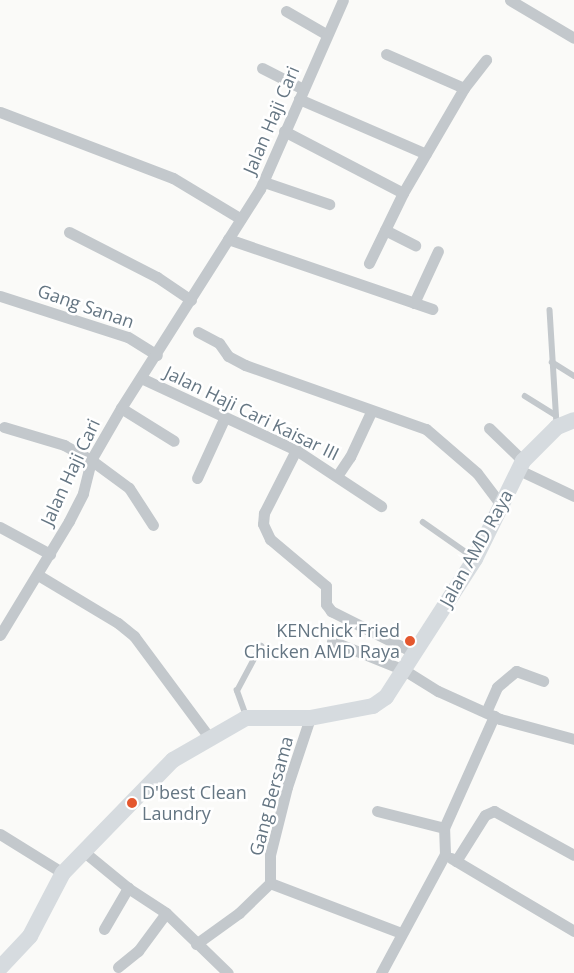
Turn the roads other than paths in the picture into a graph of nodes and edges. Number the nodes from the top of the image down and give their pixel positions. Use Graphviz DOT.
graph roads {
  1 [pos="343,0"];
  2 [pos="510,0"];
  3 [pos="286,11"];
  4 [pos="326,34"];
  5 [pos="574,38"];
  6 [pos="386,54"];
  7 [pos="486,60"];
  8 [pos="262,68"];
  9 [pos="464,88"];
  10 [pos="301,94"];
  11 [pos="0,112"];
  12 [pos="284,131"];
  13 [pos="426,154"];
  14 [pos="264,182"];
  15 [pos="403,193"];
  16 [pos="329,204"];
  17 [pos="241,219"];
  18 [pos="384,230"];
  19 [pos="69,232"];
  20 [pos="228,239"];
  21 [pos="415,245"];
  22 [pos="438,251"];
  23 [pos="369,263"];
  24 [pos="0,296"];
  25 [pos="191,300"];
  26 [pos="414,303"];
  27 [pos="432,309"];
  28 [pos="550,310"];
  29 [pos="198,332"];
  30 [pos="157,355"];
  31 [pos="552,362"];
  32 [pos="574,376"];
  33 [pos="141,378"];
  34 [pos="525,396"];
  35 [pos="121,408"];
  36 [pos="371,412"];
  37 [pos="224,418"];
  38 [pos="574,420"];
  39 [pos="556,421"];
  40 [pos="4,427"];
  41 [pos="489,428"];
  42 [pos="174,441"];
  43 [pos="296,450"];
  44 [pos="91,460"];
  45 [pos="521,465"];
  46 [pos="337,476"];
  47 [pos="197,478"];
  48 [pos="574,496"];
  49 [pos="500,504"];
  50 [pos="381,506"];
  51 [pos="423,522"];
  52 [pos="153,525"];
  53 [pos="0,527"];
  54 [pos="50,554"];
  55 [pos="475,559"];
  56 [pos="38,575"];
  57 [pos="0,636"];
  58 [pos="332,641"];
  59 [pos="261,646"];
  60 [pos="415,654"];
  61 [pos="404,670"];
  62 [pos="543,681"];
  63 [pos="490,714"];
  64 [pos="246,718"];
  65 [pos="310,718"];
  66 [pos="209,737"];
  67 [pos="574,739"];
  68 [pos="377,811"];
  69 [pos="444,828"];
  70 [pos="0,834"];
  71 [pos="83,851"];
  72 [pos="445,854"];
  73 [pos="574,855"];
  74 [pos="456,861"];
  75 [pos="63,873"];
  76 [pos="270,883"];
  77 [pos="128,888"];
  78 [pos="166,913"];
  79 [pos="104,929"];
  80 [pos="574,930"];
  81 [pos="401,933"];
  82 [pos="196,944"];
  83 [pos="118,966"];
  84 [pos="0,968"];
  85 [pos="228,973"];
  86 [pos="381,973"];
  1 -- 4 [label="street, Jalan Haji Cari"];
  2 -- 5 [label="street"];
  3 -- 4 [label="street"];
  4 -- 10 [label="street, Jalan Haji Cari"];
  6 -- 9 [label="street"];
  7 -- 9 [label="street"];
  8 -- 10 [label="street"];
  9 -- 13 [label="street"];
  10 -- 12 [label="street, Jalan Haji Cari"];
  10 -- 13 [label="street"];
  11 -- 17 [label="street"];
  12 -- 14 [label="street, Jalan Haji Cari"];
  12 -- 15 [label="street"];
  13 -- 15 [label="street"];
  14 -- 16 [label="street"];
  14 -- 17 [label="street, Jalan Haji Cari"];
  15 -- 18 [label="street"];
  17 -- 20 [label="street, Jalan Haji Cari"];
  18 -- 21 [label="street"];
  18 -- 23 [label="street"];
  19 -- 25 [label="street"];
  20 -- 25 [label="street, Jalan Haji Cari"];
  20 -- 26 [label="street"];
  22 -- 26 [label="street"];
  24 -- 30 [label="street, Gang Sanan"];
  25 -- 30 [label="street, Jalan Haji Cari"];
  26 -- 27 [label="street"];
  28 -- 31 [label="lane"];
  29 -- 36 [label="street"];
  30 -- 33 [label="street, Jalan Haji Cari"];
  31 -- 32 [label="lane"];
  31 -- 39 [label="lane"];
  33 -- 35 [label="street, Jalan Haji Cari"];
  33 -- 37 [label="street, Jalan Haji Cari Kaisar III"];
  34 -- 39 [label="lane"];
  35 -- 42 [label="street"];
  35 -- 44 [label="street, Jalan Haji Cari"];
  36 -- 46 [label="street, Jalan Haji Cari Kaisar III"];
  36 -- 49 [label="street"];
  37 -- 43 [label="street, Jalan Haji Cari Kaisar III"];
  37 -- 47 [label="street"];
  38 -- 39 [label="street, Jalan AMD Raya"];
  39 -- 45 [label="street, Jalan AMD Raya"];
  40 -- 44 [label="street"];
  41 -- 45 [label="street"];
  43 -- 46 [label="street, Jalan Haji Cari Kaisar III"];
  43 -- 60 [label="street"];
  44 -- 52 [label="street"];
  44 -- 54 [label="street, Jalan Haji Cari"];
  45 -- 48 [label="street"];
  45 -- 49 [label="street, Jalan AMD Raya"];
  46 -- 50 [label="street"];
  49 -- 55 [label="street, Jalan AMD Raya"];
  51 -- 55 [label="lane"];
  53 -- 54 [label="street"];
  54 -- 56 [label="street, Jalan Haji Cari"];
  55 -- 60 [label="street, Jalan AMD Raya"];
  56 -- 57 [label="street, Jalan Haji Cari"];
  56 -- 66 [label="street"];
  58 -- 61 [label="street"];
  59 -- 64 [label="lane"];
  60 -- 61 [label="street, Jalan AMD Raya"];
  61 -- 63 [label="street"];
  61 -- 65 [label="street, Jalan AMD Raya"];
  62 -- 63 [label="street"];
  63 -- 67 [label="street"];
  63 -- 69 [label="street"];
  64 -- 65 [label="street, Jalan AMD Raya"];
  64 -- 66 [label="street, Jalan AMD Raya"];
  65 -- 76 [label="street, Gang Bersama"];
  66 -- 71 [label="street, Jalan AMD Raya"];
  68 -- 69 [label="street"];
  69 -- 72 [label="street"];
  70 -- 75 [label="street"];
  71 -- 75 [label="street, Jalan AMD Raya"];
  71 -- 77 [label="street"];
  72 -- 74 [label="street"];
  72 -- 81 [label="street"];
  73 -- 74 [label="street"];
  74 -- 80 [label="street"];
  75 -- 84 [label="street, Jalan AMD Raya"];
  76 -- 81 [label="street"];
  76 -- 82 [label="street"];
  77 -- 78 [label="street"];
  77 -- 79 [label="street"];
  78 -- 82 [label="street"];
  78 -- 83 [label="street"];
  81 -- 86 [label="street"];
  82 -- 85 [label="street"];
}
